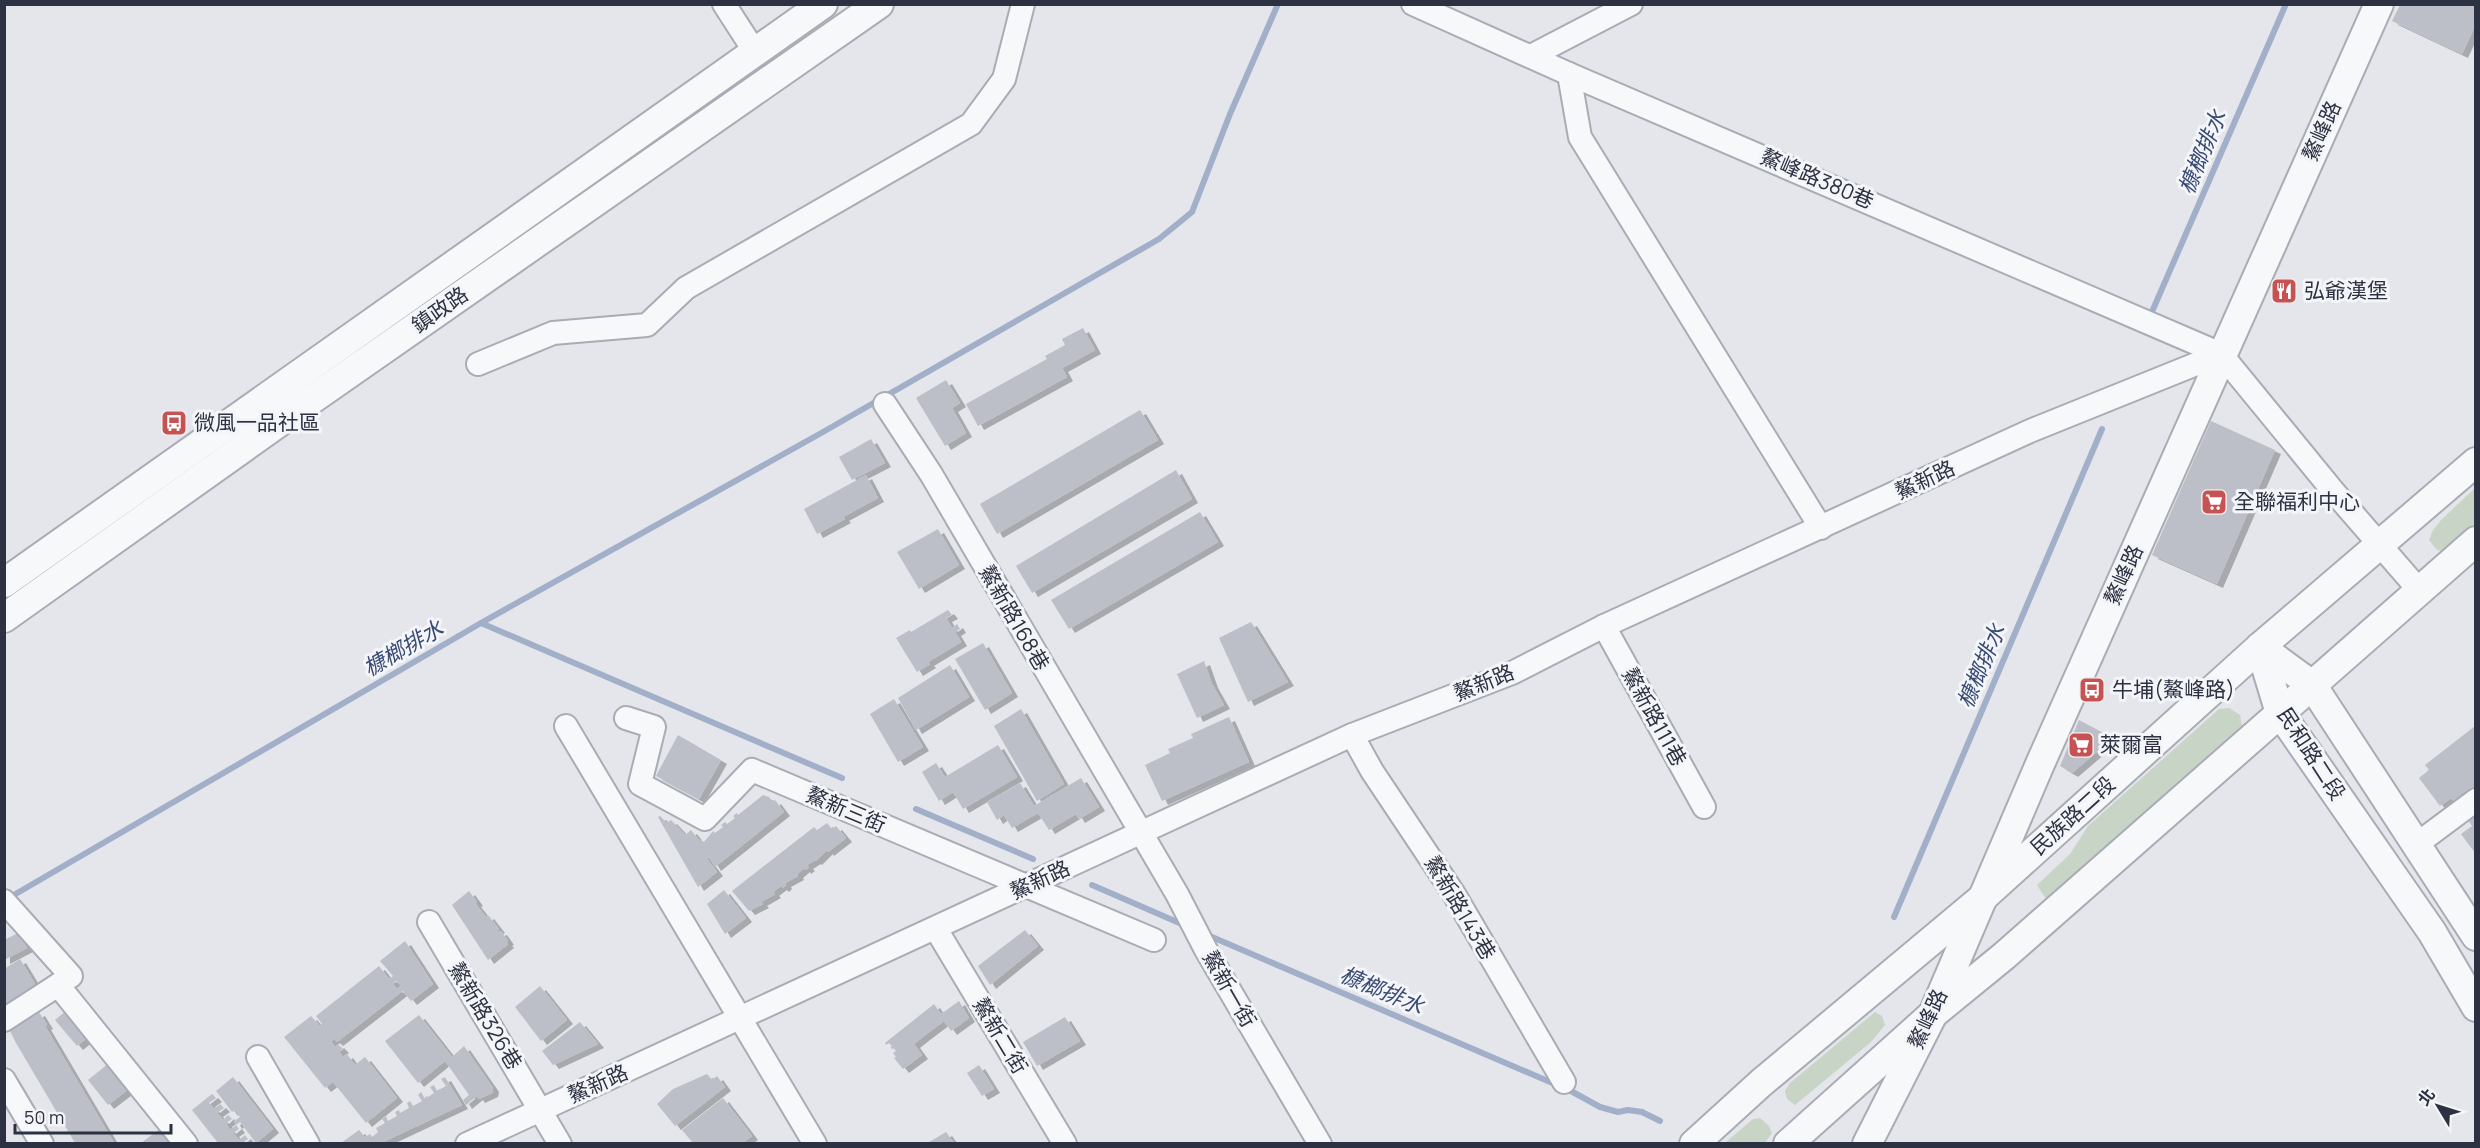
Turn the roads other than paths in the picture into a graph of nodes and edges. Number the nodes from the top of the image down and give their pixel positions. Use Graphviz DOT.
graph roads {
  1 [pos="724,4"];
  2 [pos="823,4"];
  3 [pos="879,4"];
  4 [pos="1023,4"];
  5 [pos="1413,4"];
  6 [pos="1631,4"];
  7 [pos="2379,4"];
  8 [pos="755,52"];
  9 [pos="1531,56"];
  10 [pos="1569,74"];
  11 [pos="2221,354"];
  12 [pos="478,364"];
  13 [pos="885,404"];
  14 [pos="2475,462"];
  15 [pos="1821,528"];
  16 [pos="2475,541"];
  17 [pos="2380,546"];
  18 [pos="4,582"];
  19 [pos="2419,591"];
  20 [pos="4,618"];
  21 [pos="1604,627"];
  22 [pos="2260,648"];
  23 [pos="2312,685"];
  24 [pos="2280,713"];
  25 [pos="626,718"];
  26 [pos="566,726"];
  27 [pos="1352,735"];
  28 [pos="2475,800"];
  29 [pos="1704,807"];
  30 [pos="1140,834"];
  31 [pos="2417,844"];
  32 [pos="1027,886"];
  33 [pos="1980,900"];
  34 [pos="10,907"];
  35 [pos="429,922"];
  36 [pos="936,928"];
  37 [pos="2475,936"];
  38 [pos="1154,940"];
  39 [pos="58,985"];
  40 [pos="2475,1007"];
  41 [pos="1933,1014"];
  42 [pos="740,1018"];
  43 [pos="4,1020"];
  44 [pos="258,1057"];
  45 [pos="4,1080"];
  46 [pos="1564,1082"];
  47 [pos="540,1110"];
  48 [pos="42,1143"];
  49 [pos="186,1143"];
  50 [pos="308,1143"];
  51 [pos="467,1143"];
  52 [pos="560,1143"];
  53 [pos="815,1143"];
  54 [pos="1065,1143"];
  55 [pos="1320,1143"];
  56 [pos="1694,1143"];
  57 [pos="1788,1143"];
  58 [pos="1867,1143"];
  1 -- 8 [label="street"];
  2 -- 8 [label="street, 鎮政路"];
  3 -- 20 [label="street, 鎮政路"];
  4 -- 12 [label="street"];
  5 -- 9 [label="street, 鰲峰路380巷"];
  6 -- 9 [label="street"];
  7 -- 11 [label="street, 鰲峰路"];
  8 -- 18 [label="street, 鎮政路"];
  9 -- 10 [label="street, 鰲峰路380巷"];
  10 -- 11 [label="street, 鰲峰路380巷"];
  10 -- 15 [label="street"];
  11 -- 15 [label="street, 鰲新路"];
  11 -- 17 [label="street"];
  11 -- 33 [label="street, 鰲峰路"];
  13 -- 30 [label="street, 鰲新路168巷"];
  14 -- 17 [label="street, 民族路二段"];
  15 -- 21 [label="street, 鰲新路"];
  16 -- 19 [label="street"];
  17 -- 19 [label="street"];
  17 -- 22 [label="street, 民族路二段"];
  19 -- 23 [label="street"];
  21 -- 27 [label="street, 鰲新路"];
  21 -- 29 [label="street, 鰲新路111巷"];
  22 -- 23 [label="street, 民和路二段"];
  22 -- 24 [label="street, 民和路二段"];
  22 -- 33 [label="street, 民族路二段"];
  23 -- 24 [label="street"];
  23 -- 31 [label="street, 民和路二段"];
  24 -- 40 [label="street, 民和路二段"];
  24 -- 41 [label="street"];
  25 -- 32 [label="street, 鰲新三街"];
  26 -- 42 [label="street"];
  27 -- 30 [label="street, 鰲新路"];
  27 -- 46 [label="street, 鰲新路143巷"];
  28 -- 31 [label="street"];
  30 -- 32 [label="street, 鰲新路"];
  30 -- 55 [label="street, 鰲新一街"];
  31 -- 37 [label="street, 民和路二段"];
  32 -- 36 [label="street, 鰲新路"];
  32 -- 38 [label="street, 鰲新三街"];
  33 -- 41 [label="street, 鰲峰路"];
  33 -- 56 [label="street, 民族路二段"];
  34 -- 39 [label="street"];
  35 -- 47 [label="street, 鰲新路326巷"];
  36 -- 42 [label="street, 鰲新路"];
  36 -- 54 [label="street, 鰲新二街"];
  39 -- 43 [label="street"];
  39 -- 49 [label="street"];
  41 -- 57 [label="street"];
  41 -- 58 [label="street, 鰲峰路"];
  42 -- 47 [label="street, 鰲新路"];
  42 -- 53 [label="street"];
  44 -- 50 [label="street"];
  45 -- 48 [label="street"];
  47 -- 51 [label="street, 鰲新路"];
  47 -- 52 [label="street, 鰲新路326巷"];
}
